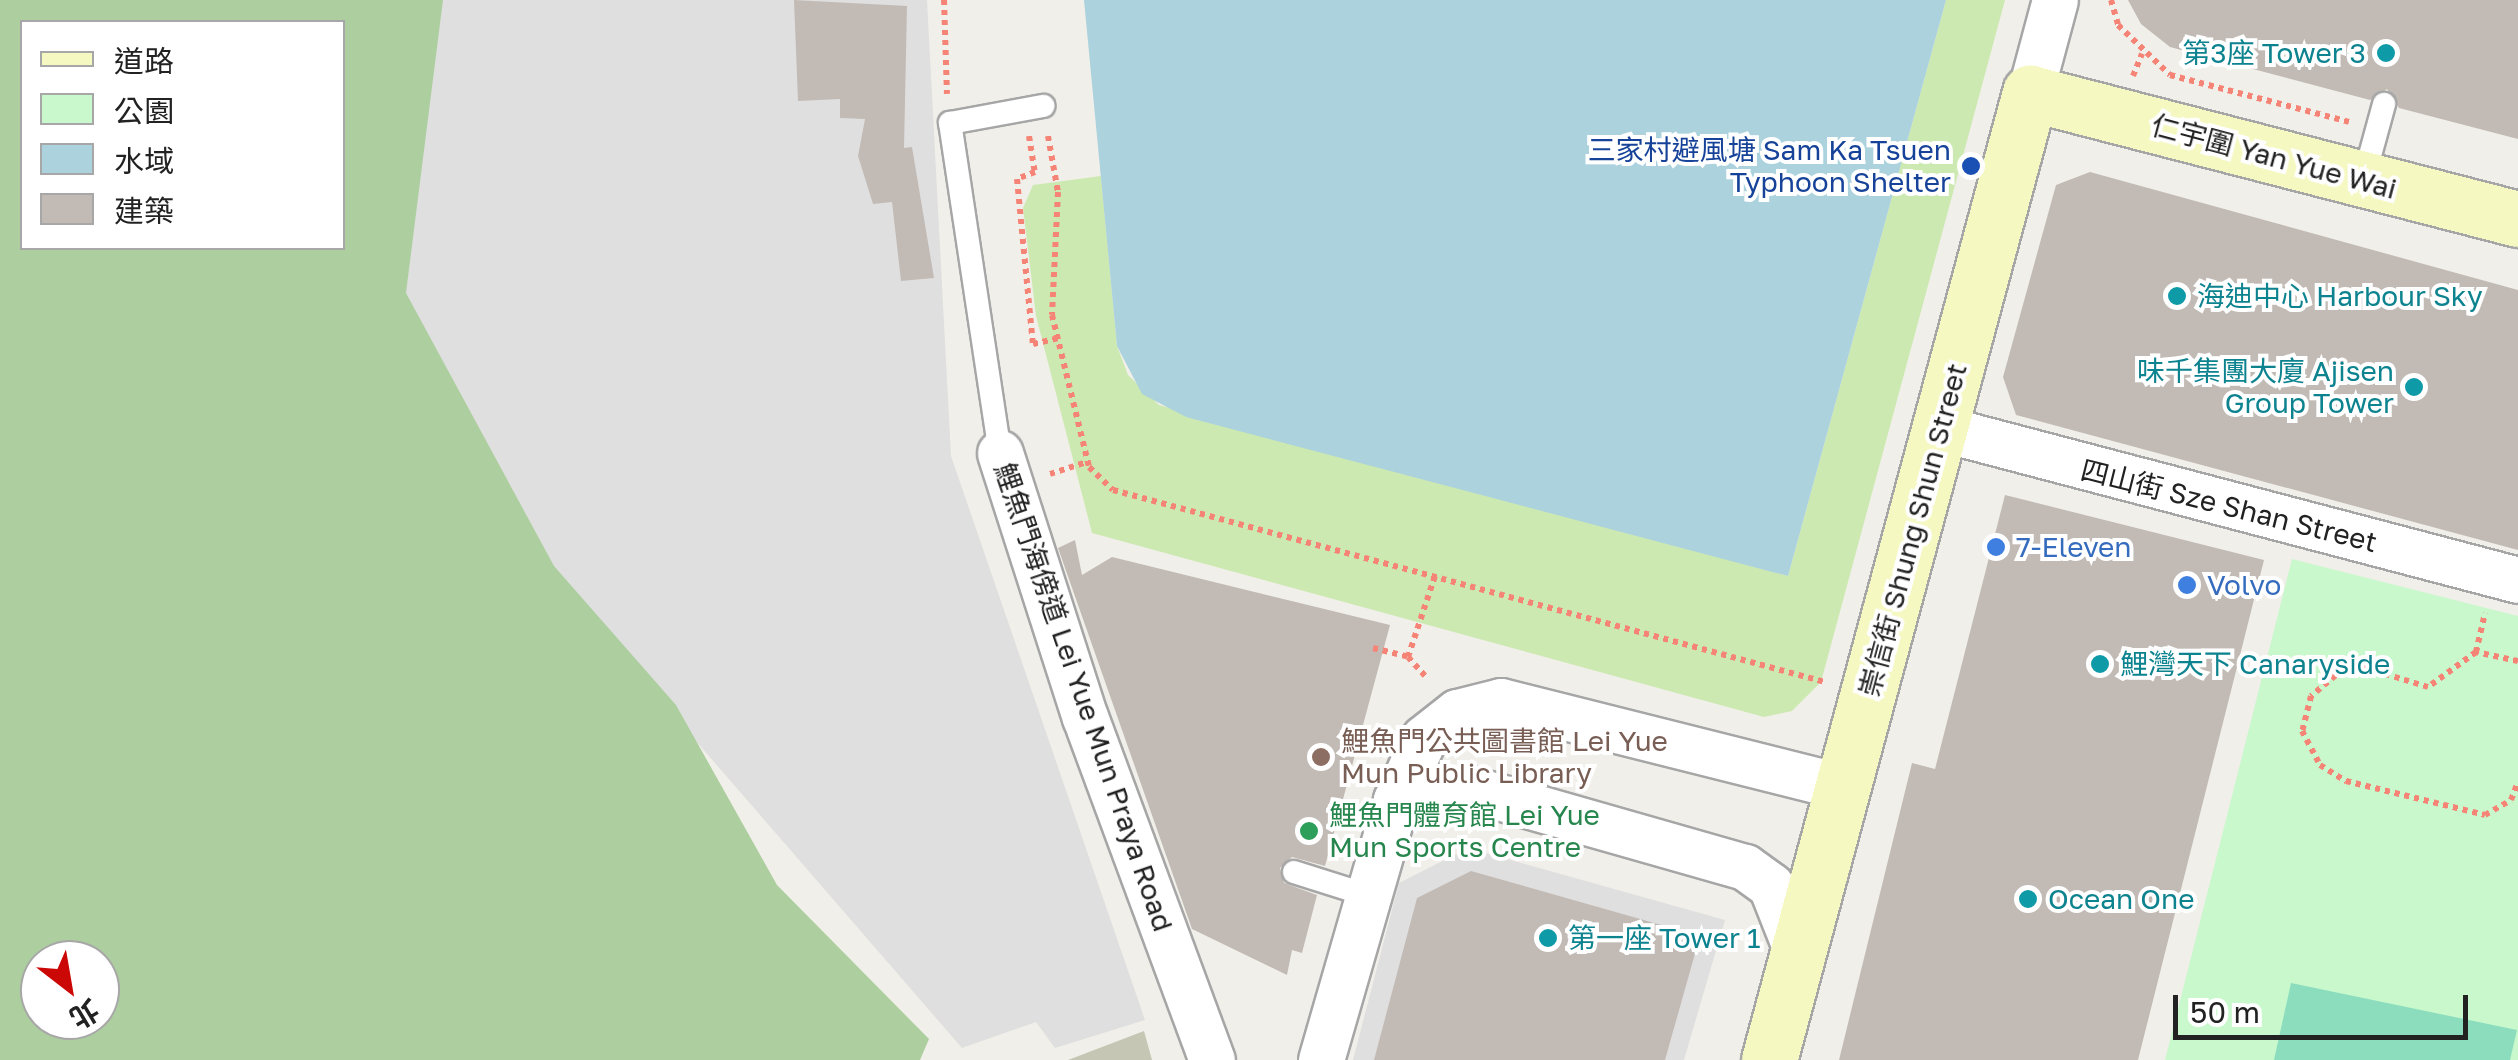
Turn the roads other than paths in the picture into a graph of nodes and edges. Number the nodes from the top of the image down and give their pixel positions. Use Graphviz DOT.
graph roads {
  1 [pos="2055,0"];
  2 [pos="2030,93"];
  3 [pos="2384,104"];
  4 [pos="1034,108"];
  5 [pos="2370,155"];
  6 [pos="2518,218"];
  7 [pos="1940,428"];
  8 [pos="1000,453"];
  9 [pos="2503,588"];
  10 [pos="1844,787"];
  11 [pos="1396,800"];
  12 [pos="1294,872"];
  13 [pos="1366,895"];
  14 [pos="1795,946"];
  15 [pos="1212,1060"];
  16 [pos="1321,1060"];
  17 [pos="1769,1060"];
  1 -- 2 [label="street, 崇信街 Shung Shun Street"];
  2 -- 5 [label="street, 仁宇圍 Yan Yue Wai"];
  2 -- 7 [label="street, 崇信街 Shung Shun Street"];
  3 -- 5 [label="lane"];
  4 -- 8 [label="lane, 鯉魚門海傍道 Lei Yue Mun Praya Road"];
  5 -- 6 [label="street, 仁宇圍 Yan Yue Wai"];
  7 -- 9 [label="street, 四山街 Sze Shan Street"];
  7 -- 10 [label="street, 崇信街 Shung Shun Street"];
  8 -- 15 [label="street, 鯉魚門海傍道 Lei Yue Mun Praya Road"];
  10 -- 11 [label="street"];
  10 -- 14 [label="street, 崇信街 Shung Shun Street"];
  11 -- 13 [label="street"];
  11 -- 14 [label="street"];
  12 -- 13 [label="lane"];
  13 -- 16 [label="street"];
  14 -- 17 [label="street, 崇信街 Shung Shun Street"];
}
